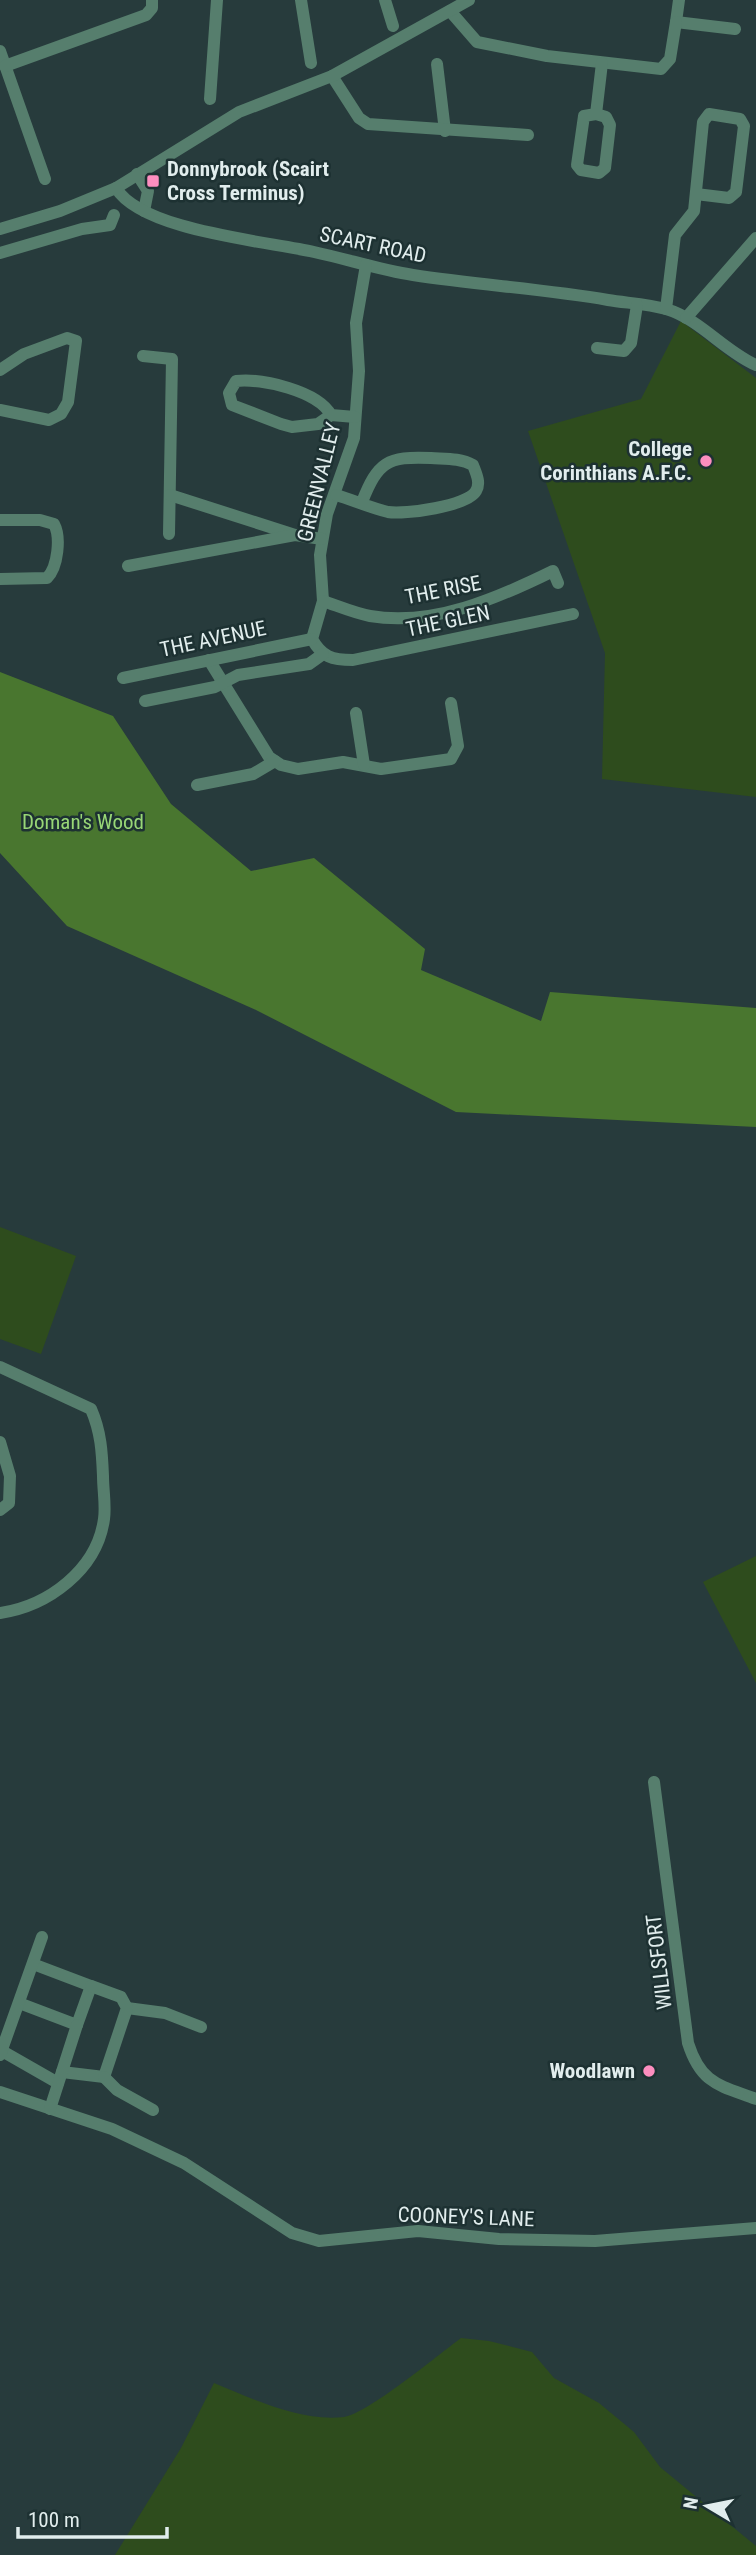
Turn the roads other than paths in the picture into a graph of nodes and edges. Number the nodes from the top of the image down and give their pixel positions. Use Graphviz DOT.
graph roads {
  1 [pos="152,0"];
  2 [pos="217,0"];
  3 [pos="301,0"];
  4 [pos="385,0"];
  5 [pos="469,0"];
  6 [pos="678,0"];
  7 [pos="450,11"];
  8 [pos="676,22"];
  9 [pos="393,26"];
  10 [pos="736,29"];
  11 [pos="0,51"];
  12 [pos="312,63"];
  13 [pos="602,63"];
  14 [pos="437,64"];
  15 [pos="5,66"];
  16 [pos="332,76"];
  17 [pos="210,99"];
  18 [pos="596,114"];
  19 [pos="445,131"];
  20 [pos="528,135"];
  21 [pos="137,174"];
  22 [pos="45,179"];
  23 [pos="116,188"];
  24 [pos="696,194"];
  25 [pos="144,211"];
  26 [pos="114,215"];
  27 [pos="0,229"];
  28 [pos="756,238"];
  29 [pos="0,253"];
  30 [pos="366,265"];
  31 [pos="637,304"];
  32 [pos="666,309"];
  33 [pos="686,318"];
  34 [pos="597,348"];
  35 [pos="142,356"];
  36 [pos="756,365"];
  37 [pos="0,370"];
  38 [pos="0,410"];
  39 [pos="331,415"];
  40 [pos="355,416"];
  41 [pos="170,495"];
  42 [pos="336,495"];
  43 [pos="362,502"];
  44 [pos="0,520"];
  45 [pos="169,534"];
  46 [pos="295,534"];
  47 [pos="321,539"];
  48 [pos="128,566"];
  49 [pos="0,579"];
  50 [pos="558,583"];
  51 [pos="323,601"];
  52 [pos="573,614"];
  53 [pos="312,639"];
  54 [pos="327,657"];
  55 [pos="209,660"];
  56 [pos="122,678"];
  57 [pos="222,683"];
  58 [pos="145,701"];
  59 [pos="451,703"];
  60 [pos="356,713"];
  61 [pos="275,761"];
  62 [pos="364,765"];
  63 [pos="197,785"];
  64 [pos="0,1367"];
  65 [pos="0,1442"];
  66 [pos="0,1510"];
  67 [pos="0,1613"];
  68 [pos="654,1782"];
  69 [pos="42,1937"];
  70 [pos="33,1964"];
  71 [pos="91,1986"];
  72 [pos="19,2003"];
  73 [pos="127,2008"];
  74 [pos="77,2025"];
  75 [pos="201,2027"];
  76 [pos="1,2053"];
  77 [pos="104,2077"];
  78 [pos="60,2078"];
  79 [pos="0,2092"];
  80 [pos="756,2099"];
  81 [pos="50,2109"];
  82 [pos="153,2110"];
  83 [pos="756,2228"];
  1 -- 15 [label="street"];
  2 -- 17 [label="street"];
  3 -- 12 [label="street"];
  4 -- 9 [label="street"];
  5 -- 7 [label="street"];
  6 -- 8 [label="street"];
  7 -- 13 [label="street"];
  7 -- 16 [label="street"];
  8 -- 10 [label="street"];
  8 -- 13 [label="street"];
  11 -- 15 [label="street"];
  13 -- 18 [label="street"];
  14 -- 19 [label="street"];
  15 -- 22 [label="street"];
  16 -- 19 [label="street"];
  16 -- 21 [label="street"];
  18 -- 18 [label="street"];
  19 -- 20 [label="street"];
  21 -- 23 [label="street"];
  21 -- 25 [label="street"];
  23 -- 25 [label="street, SCART ROAD"];
  23 -- 27 [label="street"];
  24 -- 24 [label="street"];
  24 -- 32 [label="street"];
  25 -- 30 [label="street, SCART ROAD"];
  26 -- 29 [label="street"];
  28 -- 33 [label="street"];
  30 -- 31 [label="street, SCART ROAD"];
  30 -- 40 [label="street, GREENVALLEY"];
  31 -- 32 [label="street, SCART ROAD"];
  31 -- 34 [label="street"];
  32 -- 33 [label="street, SCART ROAD"];
  33 -- 36 [label="street, SCART ROAD"];
  35 -- 41 [label="street"];
  37 -- 38 [label="street"];
  39 -- 39 [label="street"];
  39 -- 40 [label="street"];
  40 -- 42 [label="street, GREENVALLEY"];
  41 -- 45 [label="street"];
  41 -- 46 [label="street"];
  42 -- 43 [label="street"];
  42 -- 47 [label="street, GREENVALLEY"];
  43 -- 43 [label="street"];
  44 -- 49 [label="street"];
  46 -- 47 [label="street"];
  46 -- 48 [label="street"];
  47 -- 51 [label="street, GREENVALLEY"];
  50 -- 51 [label="street, THE RISE"];
  51 -- 53 [label="street, GREENVALLEY"];
  52 -- 54 [label="street, THE GLEN"];
  53 -- 54 [label="street"];
  53 -- 55 [label="street, THE AVENUE"];
  54 -- 57 [label="street, THE GLEN"];
  55 -- 56 [label="street, THE AVENUE"];
  55 -- 57 [label="street"];
  57 -- 58 [label="street, THE GLEN"];
  57 -- 61 [label="street"];
  59 -- 62 [label="street"];
  60 -- 62 [label="street"];
  61 -- 62 [label="street"];
  61 -- 63 [label="street"];
  64 -- 67 [label="street"];
  65 -- 66 [label="street"];
  68 -- 80 [label="street, WILLSFORT"];
  69 -- 70 [label="street"];
  70 -- 71 [label="street"];
  70 -- 72 [label="street"];
  71 -- 73 [label="street"];
  71 -- 74 [label="street"];
  72 -- 74 [label="street"];
  72 -- 76 [label="street"];
  73 -- 75 [label="street"];
  73 -- 77 [label="street"];
  74 -- 78 [label="street"];
  76 -- 78 [label="street"];
  77 -- 78 [label="street"];
  77 -- 82 [label="street"];
  78 -- 81 [label="street"];
  79 -- 81 [label="street, COONEY'S LANE"];
  81 -- 83 [label="street, COONEY'S LANE"];
}
